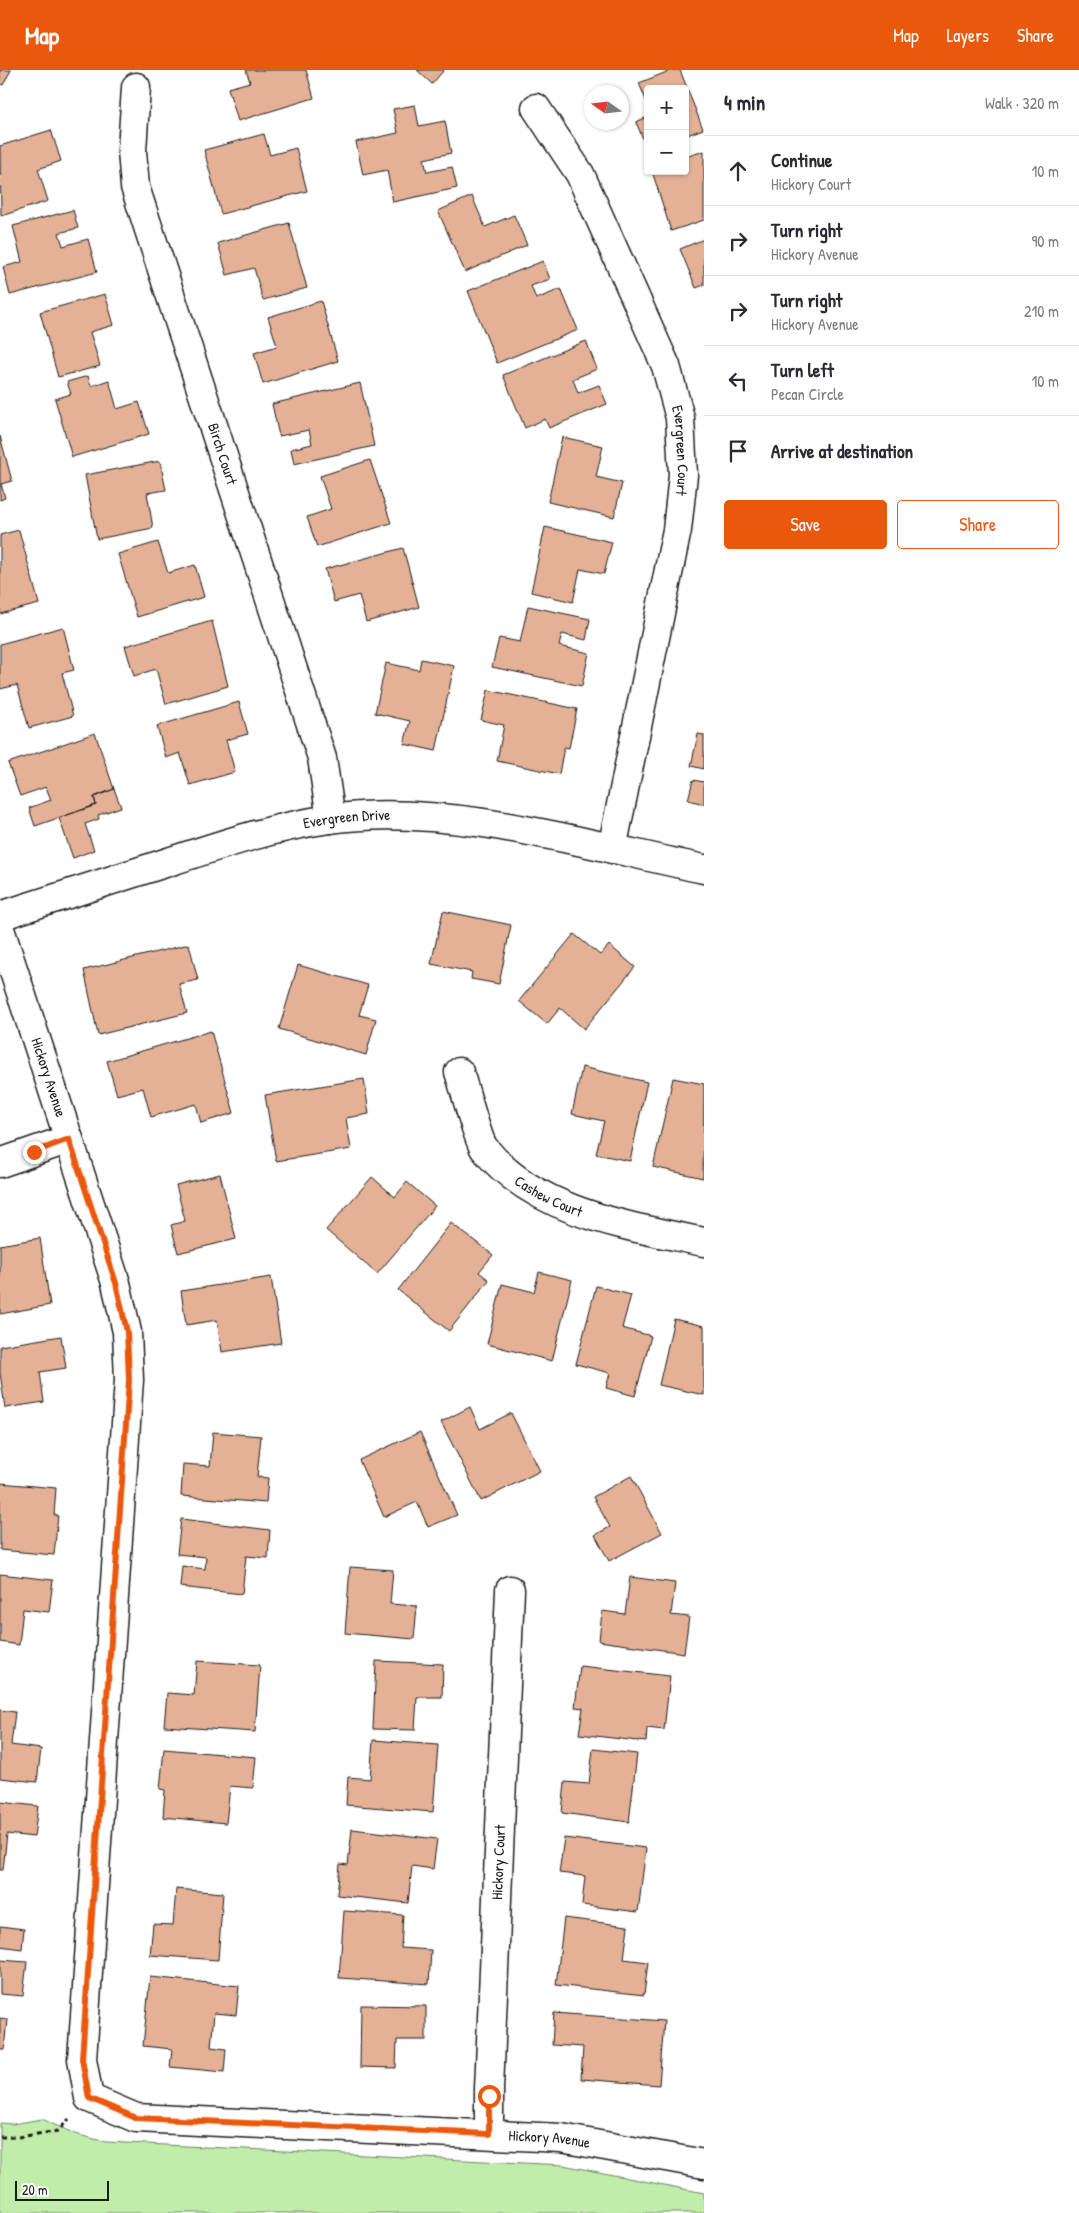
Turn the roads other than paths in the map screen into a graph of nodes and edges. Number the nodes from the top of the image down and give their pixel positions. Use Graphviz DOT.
graph roads {
  1 [pos="136,87"];
  2 [pos="536,108"];
  3 [pos="331,819"];
  4 [pos="612,849"];
  5 [pos="704,869"];
  6 [pos="0,916"];
  7 [pos="0,929"];
  8 [pos="459,1072"];
  9 [pos="69,1139"];
  10 [pos="0,1164"];
  11 [pos="704,1242"];
  12 [pos="510,1590"];
  13 [pos="489,2134"];
  14 [pos="704,2164"];
  1 -- 3 [label="street, Birch Court"];
  2 -- 4 [label="street, Evergreen Court"];
  3 -- 4 [label="street, Evergreen Drive"];
  3 -- 6 [label="street, Evergreen Drive"];
  4 -- 5 [label="street, Evergreen Drive"];
  7 -- 9 [label="street, Hickory Avenue"];
  8 -- 11 [label="street, Cashew Court"];
  9 -- 10 [label="street"];
  9 -- 13 [label="street, Hickory Avenue"];
  12 -- 13 [label="street, Hickory Court"];
  13 -- 14 [label="street, Hickory Avenue"];
}
